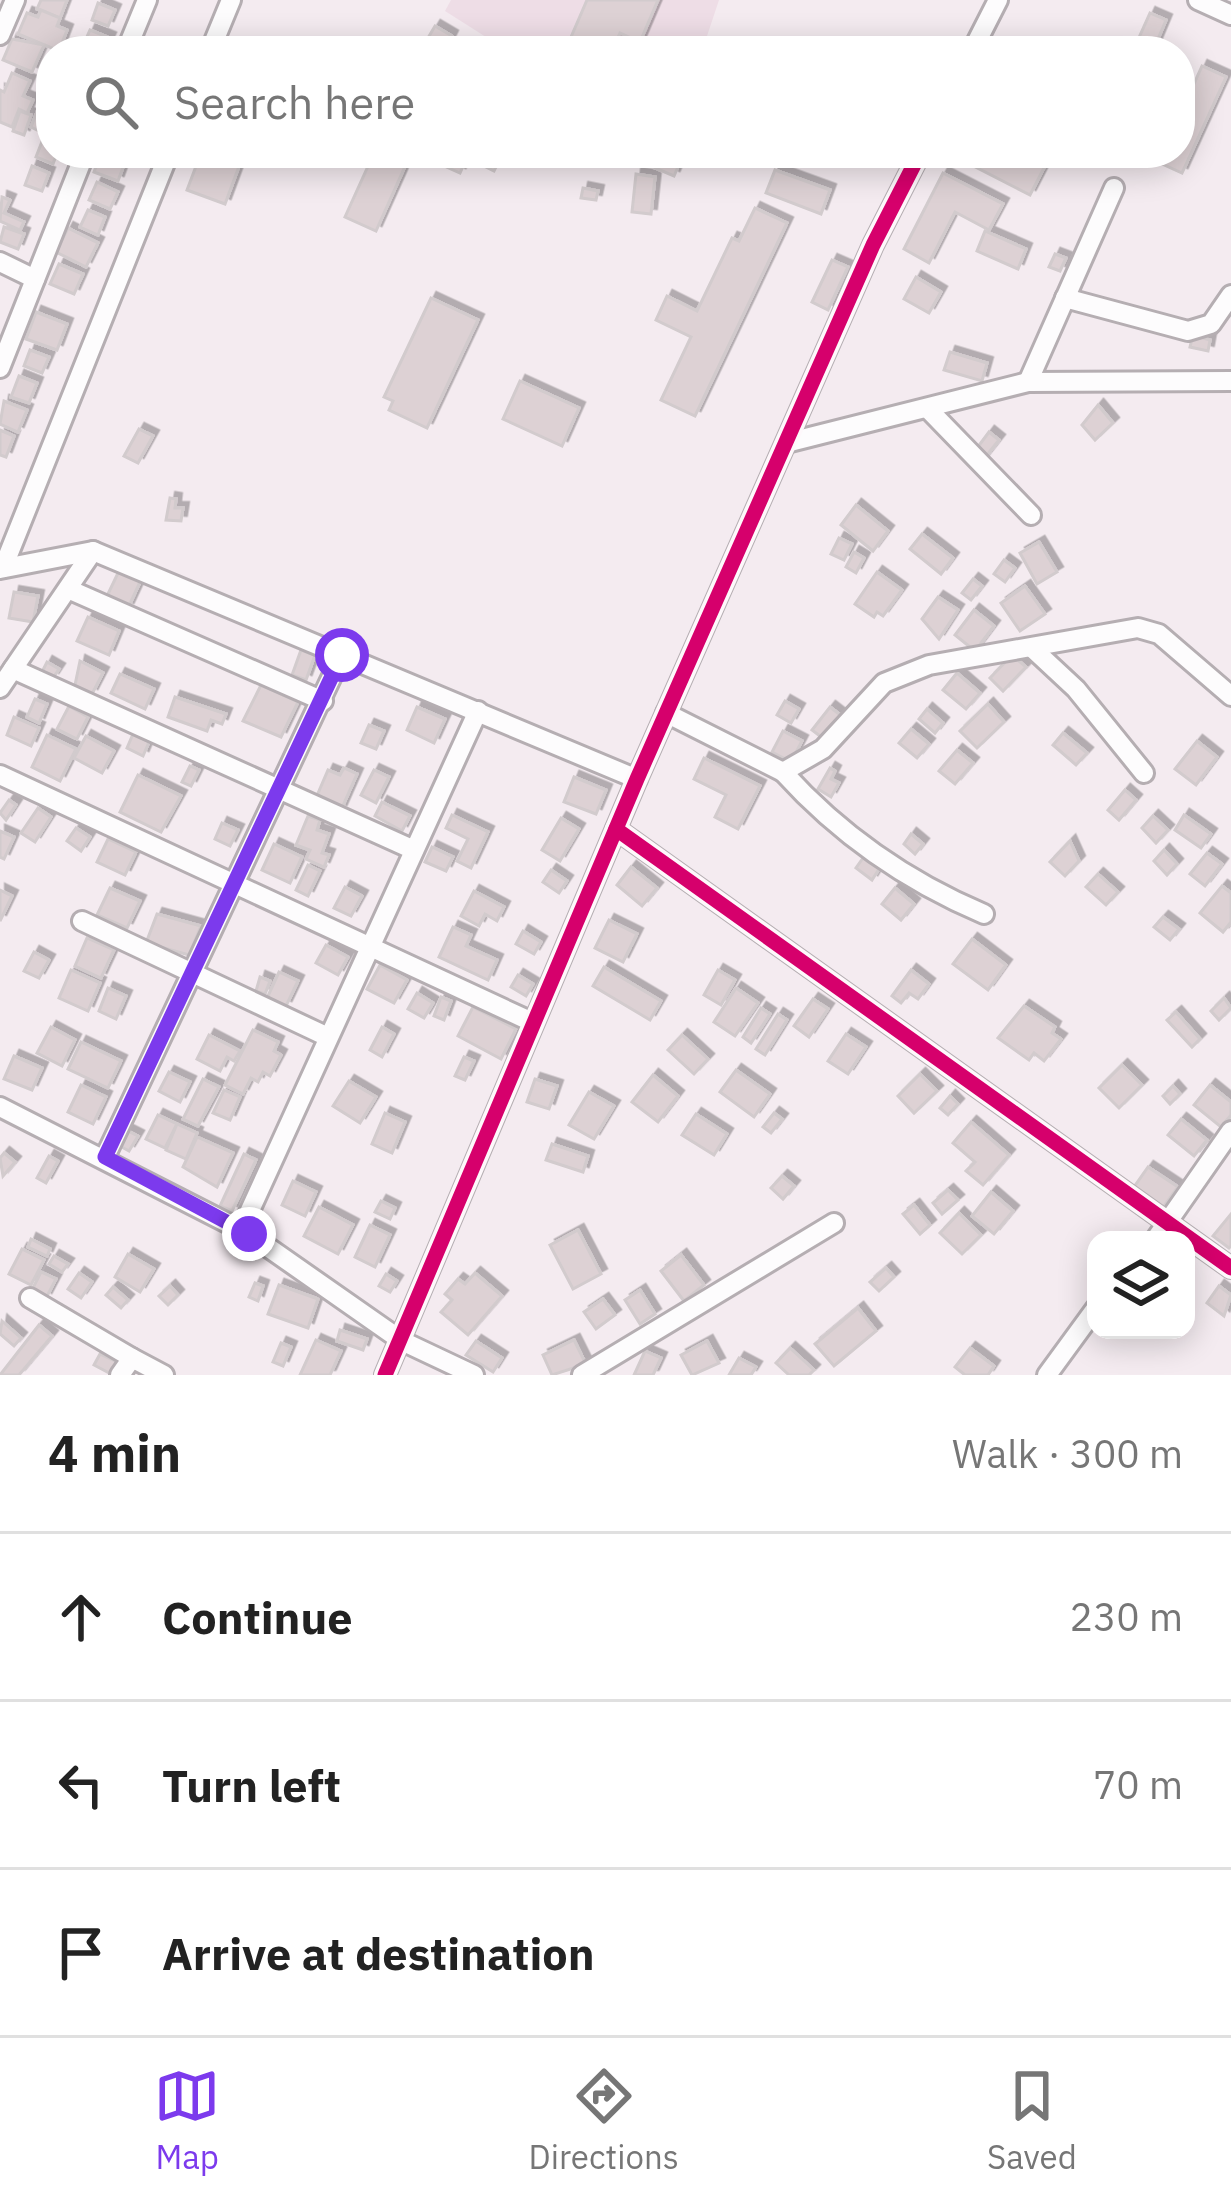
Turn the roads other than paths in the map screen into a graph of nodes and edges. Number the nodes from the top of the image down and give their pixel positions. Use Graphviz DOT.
graph roads {
  1 [pos="15,0"];
  2 [pos="147,0"];
  3 [pos="231,0"];
  4 [pos="998,0"];
  5 [pos="1198,0"];
  6 [pos="1231,15"];
  7 [pos="0,35"];
  8 [pos="132,36"];
  9 [pos="216,36"];
  10 [pos="980,36"];
  11 [pos="80,168"];
  12 [pos="163,168"];
  13 [pos="913,168"];
  14 [pos="1114,188"];
  15 [pos="0,262"];
  16 [pos="35,279"];
  17 [pos="1231,295"];
  18 [pos="1065,298"];
  19 [pos="0,368"];
  20 [pos="1231,381"];
  21 [pos="1028,382"];
  22 [pos="929,410"];
  23 [pos="786,442"];
  24 [pos="1031,515"];
  25 [pos="93,551"];
  26 [pos="1,568"];
  27 [pos="68,589"];
  28 [pos="1031,648"];
  29 [pos="342,655"];
  30 [pos="13,669"];
  31 [pos="0,688"];
  32 [pos="1231,696"];
  33 [pos="323,701"];
  34 [pos="478,712"];
  35 [pos="666,713"];
  36 [pos="783,772"];
  37 [pos="1144,773"];
  38 [pos="0,776"];
  39 [pos="637,779"];
  40 [pos="280,786"];
  41 [pos="616,829"];
  42 [pos="414,850"];
  43 [pos="236,880"];
  44 [pos="984,914"];
  45 [pos="82,921"];
  46 [pos="369,946"];
  47 [pos="191,974"];
  48 [pos="532,1022"];
  49 [pos="328,1037"];
  50 [pos="0,1107"];
  51 [pos="1231,1131"];
  52 [pos="105,1157"];
  53 [pos="833,1223"];
  54 [pos="1170,1223"];
  55 [pos="241,1230"];
  56 [pos="1163,1231"];
  57 [pos="1231,1268"];
  58 [pos="30,1298"];
  59 [pos="1087,1320"];
  60 [pos="401,1341"];
  61 [pos="132,1358"];
  62 [pos="120,1375"];
  63 [pos="164,1375"];
  64 [pos="385,1375"];
  65 [pos="474,1375"];
  66 [pos="582,1375"];
  67 [pos="1047,1375"];
  1 -- 7 [label="street"];
  2 -- 8 [label="street"];
  3 -- 9 [label="street"];
  4 -- 10 [label="street"];
  5 -- 6 [label="street"];
  11 -- 16 [label="street"];
  12 -- 26 [label="street"];
  13 -- 23 [label="street"];
  14 -- 18 [label="street"];
  15 -- 16 [label="street"];
  16 -- 19 [label="street"];
  17 -- 18 [label="street"];
  18 -- 21 [label="street"];
  20 -- 21 [label="street"];
  21 -- 22 [label="street"];
  22 -- 23 [label="street"];
  22 -- 24 [label="street"];
  23 -- 35 [label="street"];
  25 -- 26 [label="street"];
  25 -- 27 [label="street"];
  25 -- 29 [label="street"];
  27 -- 30 [label="street"];
  27 -- 33 [label="street"];
  28 -- 32 [label="street"];
  28 -- 36 [label="street"];
  28 -- 37 [label="street"];
  29 -- 33 [label="street"];
  29 -- 34 [label="street"];
  30 -- 31 [label="street"];
  30 -- 40 [label="street"];
  33 -- 40 [label="street"];
  34 -- 39 [label="street"];
  34 -- 42 [label="street"];
  35 -- 36 [label="street"];
  35 -- 39 [label="street"];
  36 -- 44 [label="street"];
  38 -- 43 [label="street"];
  39 -- 41 [label="street"];
  40 -- 42 [label="street"];
  40 -- 43 [label="street"];
  41 -- 48 [label="street"];
  41 -- 54 [label="street"];
  42 -- 46 [label="street"];
  43 -- 46 [label="street"];
  43 -- 47 [label="street"];
  45 -- 47 [label="street"];
  46 -- 48 [label="street"];
  46 -- 49 [label="street"];
  47 -- 49 [label="street"];
  47 -- 52 [label="street"];
  48 -- 60 [label="street"];
  49 -- 55 [label="street"];
  50 -- 52 [label="street"];
  51 -- 54 [label="street"];
  52 -- 55 [label="street"];
  53 -- 66 [label="street"];
  54 -- 56 [label="street"];
  54 -- 57 [label="street"];
  55 -- 60 [label="street"];
  58 -- 61 [label="street"];
  59 -- 67 [label="street"];
  60 -- 64 [label="street"];
  60 -- 65 [label="street"];
  61 -- 62 [label="street"];
  61 -- 63 [label="street"];
}
